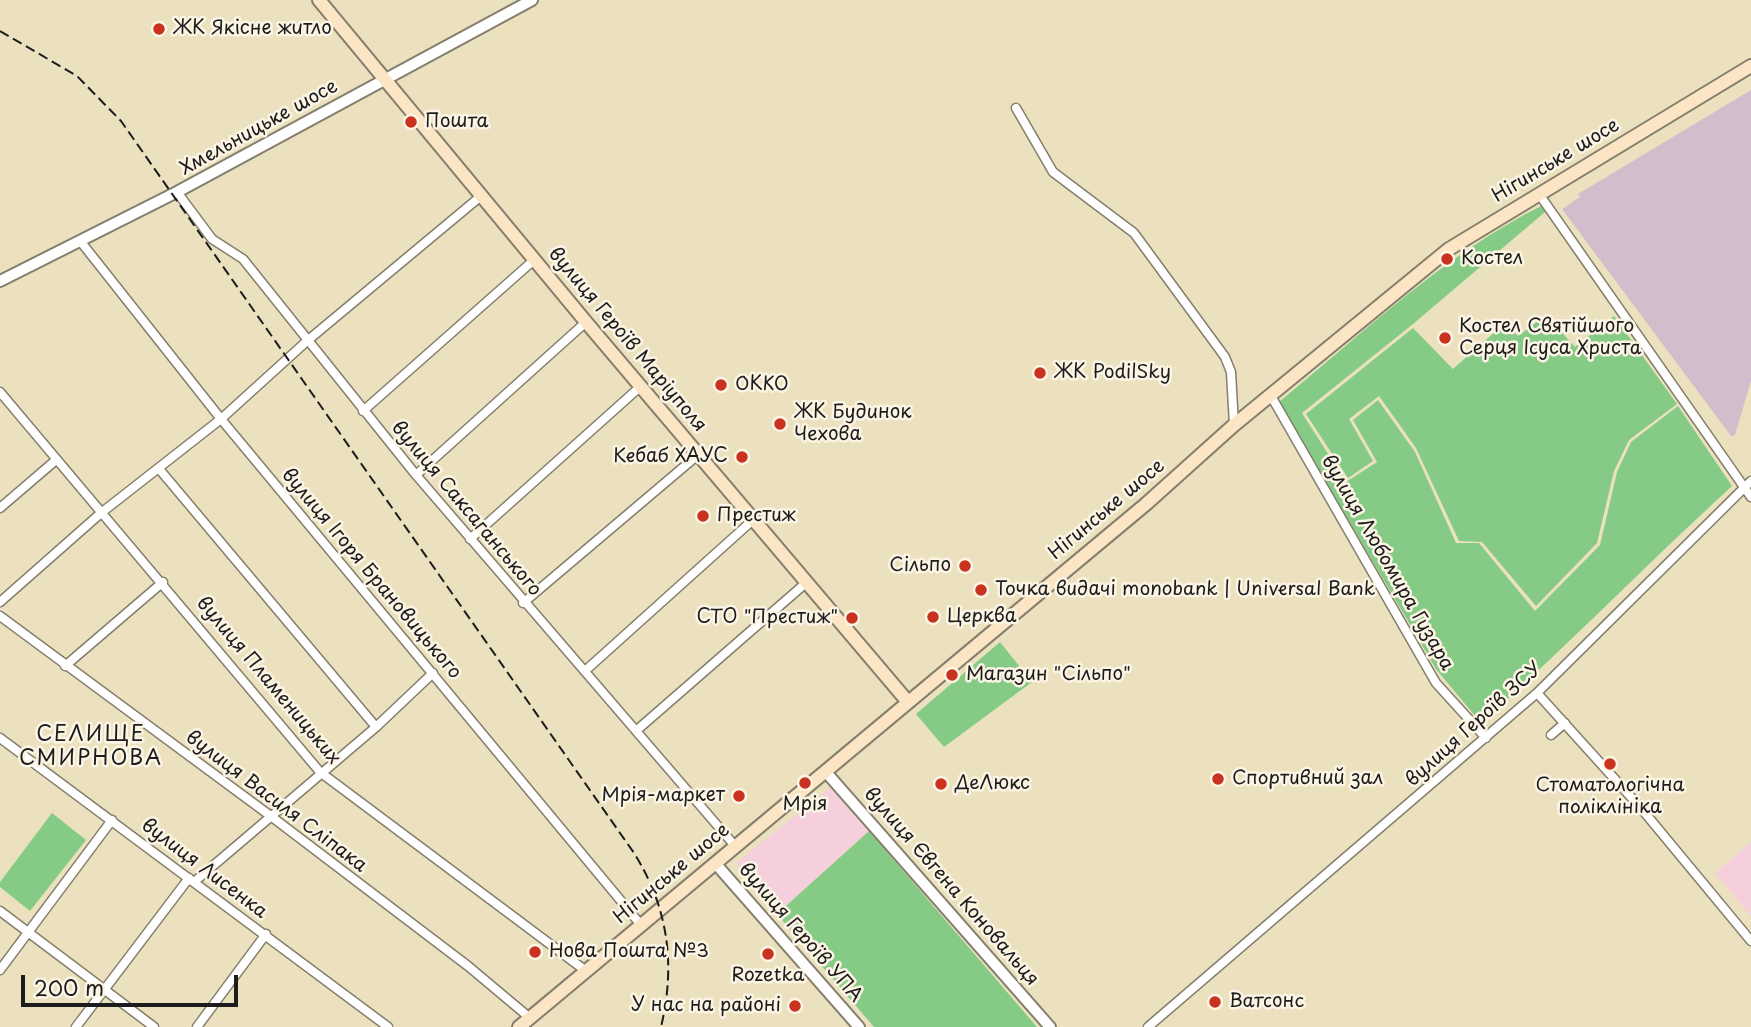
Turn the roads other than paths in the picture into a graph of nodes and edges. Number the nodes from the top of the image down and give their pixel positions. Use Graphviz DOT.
graph roads {
  1 [pos="319,0"];
  2 [pos="532,0"];
  3 [pos="1751,66"];
  4 [pos="383,80"];
  5 [pos="1016,108"];
  6 [pos="177,192"];
  7 [pos="1539,194"];
  8 [pos="481,197"];
  9 [pos="81,242"];
  10 [pos="534,260"];
  11 [pos="0,281"];
  12 [pos="586,322"];
  13 [pos="307,341"];
  14 [pos="641,386"];
  15 [pos="0,393"];
  16 [pos="1271,396"];
  17 [pos="363,411"];
  18 [pos="221,419"];
  19 [pos="1234,425"];
  20 [pos="699,454"];
  21 [pos="56,460"];
  22 [pos="160,470"];
  23 [pos="416,475"];
  24 [pos="1747,483"];
  25 [pos="1751,496"];
  26 [pos="0,508"];
  27 [pos="101,513"];
  28 [pos="754,519"];
  29 [pos="470,539"];
  30 [pos="163,582"];
  31 [pos="807,582"];
  32 [pos="0,602"];
  33 [pos="523,603"];
  34 [pos="0,616"];
  35 [pos="65,666"];
  36 [pos="586,670"];
  37 [pos="433,673"];
  38 [pos="1537,693"];
  39 [pos="908,702"];
  40 [pos="1565,723"];
  41 [pos="376,727"];
  42 [pos="637,730"];
  43 [pos="1551,735"];
  44 [pos="0,738"];
  45 [pos="1486,738"];
  46 [pos="825,771"];
  47 [pos="320,772"];
  48 [pos="272,817"];
  49 [pos="112,820"];
  50 [pos="735,846"];
  51 [pos="715,863"];
  52 [pos="191,880"];
  53 [pos="0,911"];
  54 [pos="641,925"];
  55 [pos="30,933"];
  56 [pos="265,934"];
  57 [pos="1751,941"];
  58 [pos="0,970"];
  59 [pos="586,971"];
  60 [pos="104,990"];
  61 [pos="530,1018"];
  62 [pos="76,1027"];
  63 [pos="154,1027"];
  64 [pos="197,1027"];
  65 [pos="388,1027"];
  66 [pos="519,1027"];
  67 [pos="859,1027"];
  68 [pos="1050,1027"];
  69 [pos="1148,1027"];
  1 -- 4 [label="main road, вулиця Героїв Маріуполя"];
  2 -- 4 [label="street, Хмельницьке шосе"];
  3 -- 7 [label="main road, Нігинське шосе"];
  4 -- 6 [label="street, Хмельницьке шосе"];
  4 -- 8 [label="main road, вулиця Героїв Маріуполя"];
  5 -- 19 [label="street"];
  6 -- 9 [label="street, Хмельницьке шосе"];
  6 -- 13 [label="street, вулиця Саксаганського"];
  7 -- 16 [label="main road, Нігинське шосе"];
  7 -- 24 [label="street"];
  8 -- 10 [label="main road, вулиця Героїв Маріуполя"];
  8 -- 13 [label="street"];
  9 -- 11 [label="street, Хмельницьке шосе"];
  9 -- 18 [label="street, вулиця Ігоря Брановицького"];
  10 -- 12 [label="main road, вулиця Героїв Маріуполя"];
  10 -- 17 [label="street"];
  12 -- 14 [label="main road, вулиця Героїв Маріуполя"];
  12 -- 23 [label="street"];
  13 -- 17 [label="street, вулиця Саксаганського"];
  13 -- 18 [label="street"];
  14 -- 20 [label="main road, вулиця Героїв Маріуполя"];
  14 -- 29 [label="street"];
  15 -- 21 [label="street, вулиця Пламеницьких"];
  16 -- 19 [label="main road, Нігинське шосе"];
  16 -- 45 [label="street, вулиця Любомира Гузара"];
  17 -- 23 [label="street, вулиця Саксаганського"];
  18 -- 22 [label="street"];
  18 -- 37 [label="street, вулиця Ігоря Брановицького"];
  19 -- 39 [label="main road, Нігинське шосе"];
  20 -- 28 [label="main road, вулиця Героїв Маріуполя"];
  20 -- 33 [label="street"];
  21 -- 26 [label="street"];
  21 -- 27 [label="street, вулиця Пламеницьких"];
  22 -- 27 [label="street"];
  22 -- 41 [label="street"];
  23 -- 29 [label="street, вулиця Саксаганського"];
  24 -- 25 [label="street"];
  24 -- 38 [label="street, вулиця Героїв ЗСУ"];
  27 -- 30 [label="street, вулиця Пламеницьких"];
  27 -- 32 [label="street"];
  28 -- 31 [label="main road, вулиця Героїв Маріуполя"];
  28 -- 36 [label="street"];
  29 -- 33 [label="street, вулиця Саксаганського"];
  30 -- 35 [label="street"];
  30 -- 47 [label="street, вулиця Пламеницьких"];
  31 -- 39 [label="main road, вулиця Героїв Маріуполя"];
  31 -- 42 [label="street"];
  33 -- 36 [label="street, вулиця Саксаганського"];
  34 -- 35 [label="street, вулиця Василя Сліпака"];
  35 -- 48 [label="street, вулиця Василя Сліпака"];
  36 -- 42 [label="street, вулиця Саксаганського"];
  37 -- 41 [label="street"];
  37 -- 54 [label="street, вулиця Ігоря Брановицького"];
  38 -- 40 [label="street"];
  38 -- 45 [label="street, вулиця Героїв ЗСУ"];
  39 -- 46 [label="main road, Нігинське шосе"];
  40 -- 43 [label="street"];
  40 -- 57 [label="street"];
  41 -- 47 [label="street"];
  42 -- 50 [label="street, вулиця Саксаганського"];
  44 -- 49 [label="street, вулиця Лисенка"];
  45 -- 69 [label="street, вулиця Героїв ЗСУ"];
  46 -- 50 [label="main road, Нігинське шосе"];
  46 -- 68 [label="street, вулиця Євгена Коновальця"];
  47 -- 48 [label="street"];
  47 -- 59 [label="street, вулиця Пламеницьких"];
  48 -- 52 [label="street"];
  48 -- 61 [label="street, вулиця Василя Сліпака"];
  49 -- 52 [label="street, вулиця Лисенка"];
  49 -- 55 [label="street"];
  50 -- 51 [label="main road, Нігинське шосе"];
  51 -- 54 [label="main road, Нігинське шосе"];
  51 -- 67 [label="street, вулиця Героїв УПА"];
  52 -- 56 [label="street, вулиця Лисенка"];
  52 -- 60 [label="street"];
  53 -- 55 [label="street"];
  54 -- 59 [label="main road, Нігинське шосе"];
  55 -- 58 [label="street"];
  55 -- 60 [label="street"];
  56 -- 64 [label="street"];
  56 -- 65 [label="street, вулиця Лисенка"];
  59 -- 61 [label="main road, Нігинське шосе"];
  60 -- 62 [label="street"];
  60 -- 63 [label="street"];
  61 -- 66 [label="main road, Нігинське шосе"];
}
